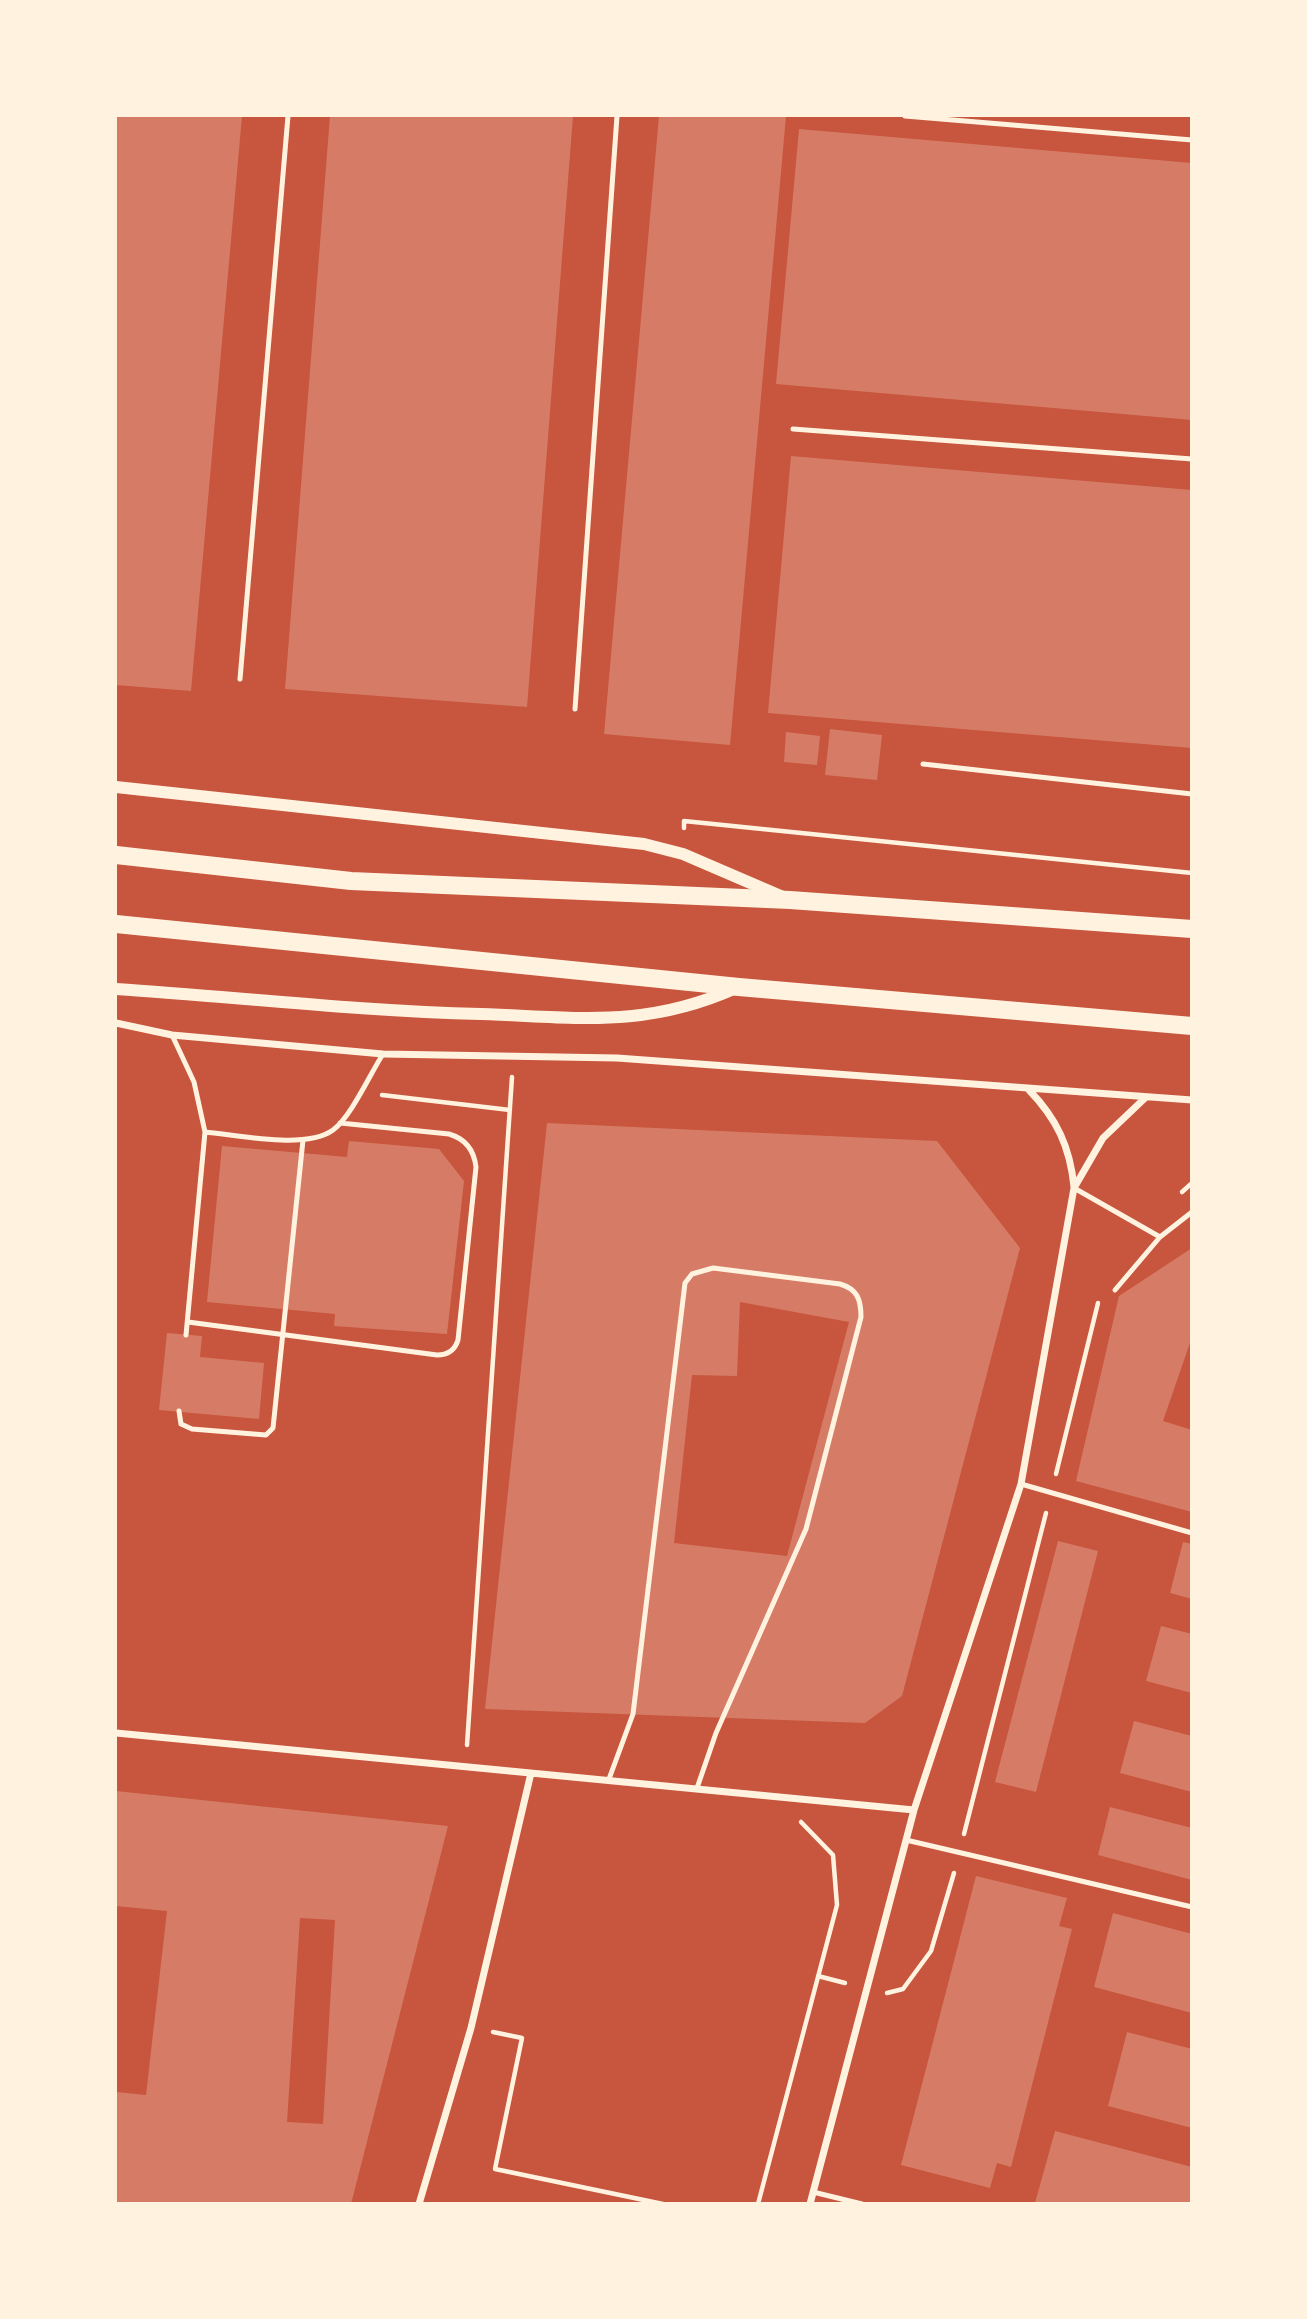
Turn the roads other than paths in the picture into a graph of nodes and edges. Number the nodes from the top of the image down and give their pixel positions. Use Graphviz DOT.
graph roads {
  1 [pos="288,116"];
  2 [pos="617,116"];
  3 [pos="905,116"];
  4 [pos="1192,140"];
  5 [pos="793,429"];
  6 [pos="1192,459"];
  7 [pos="240,679"];
  8 [pos="575,709"];
  9 [pos="923,764"];
  10 [pos="116,787"];
  11 [pos="1192,794"];
  12 [pos="116,855"];
  13 [pos="790,900"];
  14 [pos="116,924"];
  15 [pos="1192,929"];
  16 [pos="738,987"];
  17 [pos="116,989"];
  18 [pos="116,1023"];
  19 [pos="1192,1026"];
  20 [pos="172,1035"];
  21 [pos="383,1054"];
  22 [pos="1030,1090"];
  23 [pos="1145,1098"];
  24 [pos="1192,1100"];
  25 [pos="340,1123"];
  26 [pos="205,1132"];
  27 [pos="303,1140"];
  28 [pos="1074,1188"];
  29 [pos="1192,1212"];
  30 [pos="1160,1237"];
  31 [pos="1115,1290"];
  32 [pos="188,1322"];
  33 [pos="186,1335"];
  34 [pos="284,1335"];
  35 [pos="179,1411"];
  36 [pos="1021,1484"];
  37 [pos="1192,1534"];
  38 [pos="116,1733"];
  39 [pos="531,1773"];
  40 [pos="609,1779"];
  41 [pos="697,1788"];
  42 [pos="914,1810"];
  43 [pos="906,1840"];
  44 [pos="1192,1907"];
  45 [pos="813,2192"];
  46 [pos="419,2203"];
  47 [pos="810,2203"];
  48 [pos="862,2203"];
  1 -- 7 [label="lane"];
  2 -- 8 [label="lane"];
  3 -- 4 [label="lane"];
  5 -- 6 [label="lane"];
  9 -- 11 [label="lane"];
  10 -- 13 [label="street"];
  12 -- 13 [label="main road"];
  13 -- 15 [label="main road"];
  14 -- 16 [label="main road"];
  16 -- 17 [label="street"];
  16 -- 19 [label="main road"];
  18 -- 20 [label="street"];
  20 -- 21 [label="street"];
  20 -- 26 [label="lane"];
  21 -- 22 [label="street"];
  21 -- 25 [label="lane"];
  22 -- 23 [label="street"];
  22 -- 28 [label="street"];
  23 -- 24 [label="street"];
  23 -- 28 [label="street"];
  25 -- 27 [label="lane"];
  25 -- 34 [label="lane"];
  26 -- 27 [label="lane"];
  26 -- 32 [label="lane"];
  27 -- 34 [label="lane"];
  28 -- 30 [label="lane"];
  28 -- 36 [label="street"];
  29 -- 30 [label="lane"];
  30 -- 31 [label="lane"];
  32 -- 33 [label="lane"];
  32 -- 34 [label="lane"];
  34 -- 35 [label="lane"];
  36 -- 37 [label="lane"];
  36 -- 42 [label="street"];
  38 -- 39 [label="street"];
  39 -- 40 [label="street"];
  39 -- 46 [label="street"];
  40 -- 41 [label="street"];
  40 -- 41 [label="lane"];
  41 -- 42 [label="street"];
  42 -- 43 [label="street"];
  43 -- 44 [label="lane"];
  43 -- 45 [label="street"];
  45 -- 47 [label="street"];
  45 -- 48 [label="lane"];
}
